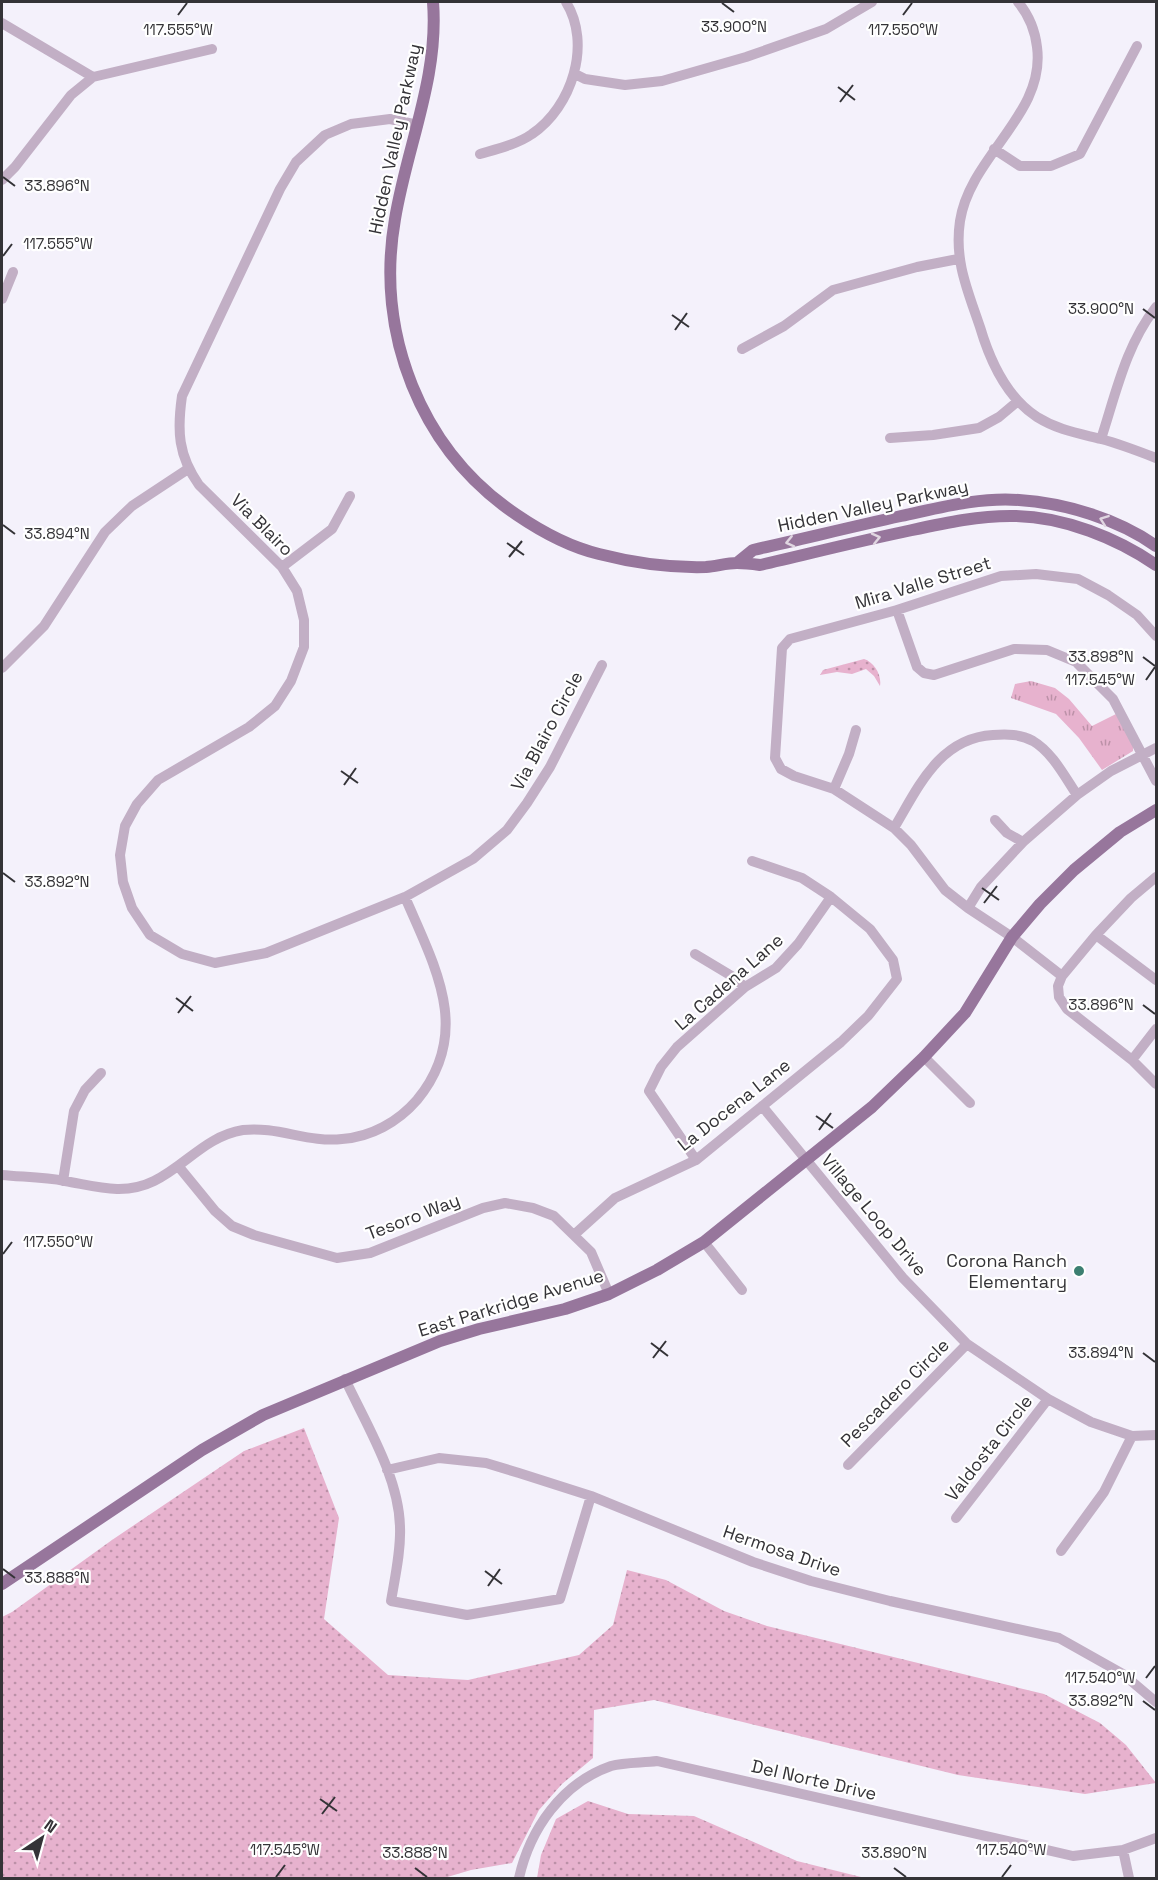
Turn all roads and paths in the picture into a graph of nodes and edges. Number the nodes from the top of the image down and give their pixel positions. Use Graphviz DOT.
graph roads {
  1 [pos="433,2"];
  2 [pos="566,2"];
  3 [pos="872,2"];
  4 [pos="1018,2"];
  5 [pos="2,22"];
  6 [pos="1137,46"];
  7 [pos="212,49"];
  8 [pos="574,74"];
  9 [pos="93,77"];
  10 [pos="418,125"];
  11 [pos="994,148"];
  12 [pos="480,154"];
  13 [pos="2,180"];
  14 [pos="958,259"];
  15 [pos="13,272"];
  16 [pos="2,299"];
  17 [pos="1156,307"];
  18 [pos="742,349"];
  19 [pos="1018,402"];
  20 [pos="890,438"];
  21 [pos="1101,439"];
  22 [pos="1156,458"];
  23 [pos="188,469"];
  24 [pos="350,496"];
  25 [pos="1156,546"];
  26 [pos="736,563"];
  27 [pos="1156,565"];
  28 [pos="282,567"];
  29 [pos="897,610"];
  30 [pos="1156,636"];
  31 [pos="602,665"];
  32 [pos="2,668"];
  33 [pos="856,730"];
  34 [pos="1156,748"];
  35 [pos="1143,755"];
  36 [pos="1156,781"];
  37 [pos="834,789"];
  38 [pos="1077,795"];
  39 [pos="1156,810"];
  40 [pos="994,819"];
  41 [pos="894,828"];
  42 [pos="1023,842"];
  43 [pos="752,861"];
  44 [pos="1156,877"];
  45 [pos="405,897"];
  46 [pos="831,897"];
  47 [pos="968,908"];
  48 [pos="1096,935"];
  49 [pos="1012,937"];
  50 [pos="695,954"];
  51 [pos="1062,976"];
  52 [pos="1156,980"];
  53 [pos="745,987"];
  54 [pos="1156,1029"];
  55 [pos="924,1057"];
  56 [pos="1132,1060"];
  57 [pos="100,1073"];
  58 [pos="1156,1084"];
  59 [pos="970,1103"];
  60 [pos="762,1106"];
  61 [pos="806,1159"];
  62 [pos="696,1160"];
  63 [pos="179,1167"];
  64 [pos="2,1174"];
  65 [pos="63,1181"];
  66 [pos="575,1234"];
  67 [pos="704,1242"];
  68 [pos="742,1290"];
  69 [pos="609,1294"];
  70 [pos="967,1344"];
  71 [pos="345,1379"];
  72 [pos="1048,1399"];
  73 [pos="1156,1435"];
  74 [pos="1132,1436"];
  75 [pos="848,1465"];
  76 [pos="387,1470"];
  77 [pos="591,1496"];
  78 [pos="956,1518"];
  79 [pos="1061,1551"];
  80 [pos="2,1584"];
  81 [pos="1156,1702"];
  82 [pos="1156,1838"];
  83 [pos="1124,1850"];
  84 [pos="519,1878"];
  85 [pos="1129,1878"];
  1 -- 10 [label="main road, Hidden Valley Parkway"];
  2 -- 8 [label="street"];
  3 -- 8 [label="street"];
  4 -- 11 [label="street"];
  5 -- 9 [label="street"];
  6 -- 11 [label="street"];
  7 -- 9 [label="street"];
  8 -- 12 [label="street"];
  9 -- 13 [label="street"];
  10 -- 23 [label="street, Via Blairo"];
  10 -- 26 [label="main road, Hidden Valley Parkway"];
  11 -- 14 [label="street"];
  14 -- 18 [label="street"];
  14 -- 19 [label="street"];
  15 -- 16 [label="street"];
  17 -- 21 [label="street"];
  19 -- 20 [label="street"];
  19 -- 21 [label="street"];
  21 -- 22 [label="street"];
  23 -- 28 [label="street, Via Blairo"];
  23 -- 32 [label="street"];
  24 -- 28 [label="street"];
  25 -- 26 [label="main road, Hidden Valley Parkway, one-way"];
  26 -- 27 [label="main road, Hidden Valley Parkway, one-way"];
  28 -- 45 [label="street, Via Blairo"];
  29 -- 30 [label="street, Mira Valle Street"];
  29 -- 35 [label="street"];
  29 -- 37 [label="street, Mira Valle Street"];
  31 -- 45 [label="street, Via Blairo Circle"];
  33 -- 37 [label="street"];
  34 -- 35 [label="street"];
  35 -- 36 [label="street"];
  35 -- 38 [label="street"];
  37 -- 41 [label="street"];
  38 -- 41 [label="street"];
  38 -- 42 [label="street"];
  39 -- 49 [label="main road, East Parkridge Avenue"];
  40 -- 42 [label="street"];
  41 -- 47 [label="street"];
  42 -- 47 [label="street"];
  43 -- 46 [label="street"];
  44 -- 48 [label="street"];
  45 -- 63 [label="street"];
  46 -- 53 [label="street, La Cadena Lane"];
  46 -- 60 [label="street, La Docena Lane"];
  47 -- 49 [label="street"];
  48 -- 51 [label="street"];
  48 -- 52 [label="street"];
  49 -- 51 [label="street"];
  49 -- 55 [label="main road, East Parkridge Avenue"];
  50 -- 53 [label="street"];
  51 -- 56 [label="street"];
  53 -- 62 [label="street, La Cadena Lane"];
  54 -- 56 [label="street"];
  55 -- 59 [label="street"];
  55 -- 61 [label="main road, East Parkridge Avenue"];
  56 -- 58 [label="street"];
  57 -- 65 [label="street"];
  60 -- 61 [label="street, Village Loop Drive"];
  60 -- 62 [label="street, La Docena Lane"];
  61 -- 67 [label="main road, East Parkridge Avenue"];
  61 -- 70 [label="street, Village Loop Drive"];
  62 -- 66 [label="street, La Docena Lane"];
  63 -- 65 [label="street"];
  63 -- 66 [label="street, Tesoro Way"];
  64 -- 65 [label="street"];
  66 -- 69 [label="street, Tesoro Way"];
  67 -- 68 [label="street"];
  67 -- 69 [label="main road, East Parkridge Avenue"];
  69 -- 71 [label="main road, East Parkridge Avenue"];
  70 -- 72 [label="street, Village Loop Drive"];
  70 -- 75 [label="street, Pescadero Circle"];
  71 -- 76 [label="street"];
  71 -- 80 [label="main road, East Parkridge Avenue"];
  72 -- 74 [label="street, Village Loop Drive"];
  72 -- 78 [label="street, Valdosta Circle"];
  73 -- 74 [label="street, Village Loop Drive"];
  74 -- 79 [label="street"];
  76 -- 77 [label="street, Hermosa Drive"];
  76 -- 77 [label="street"];
  77 -- 81 [label="street, Hermosa Drive"];
  82 -- 83 [label="street, Del Norte Drive"];
  83 -- 84 [label="street, Del Norte Drive"];
  83 -- 85 [label="street"];
}
